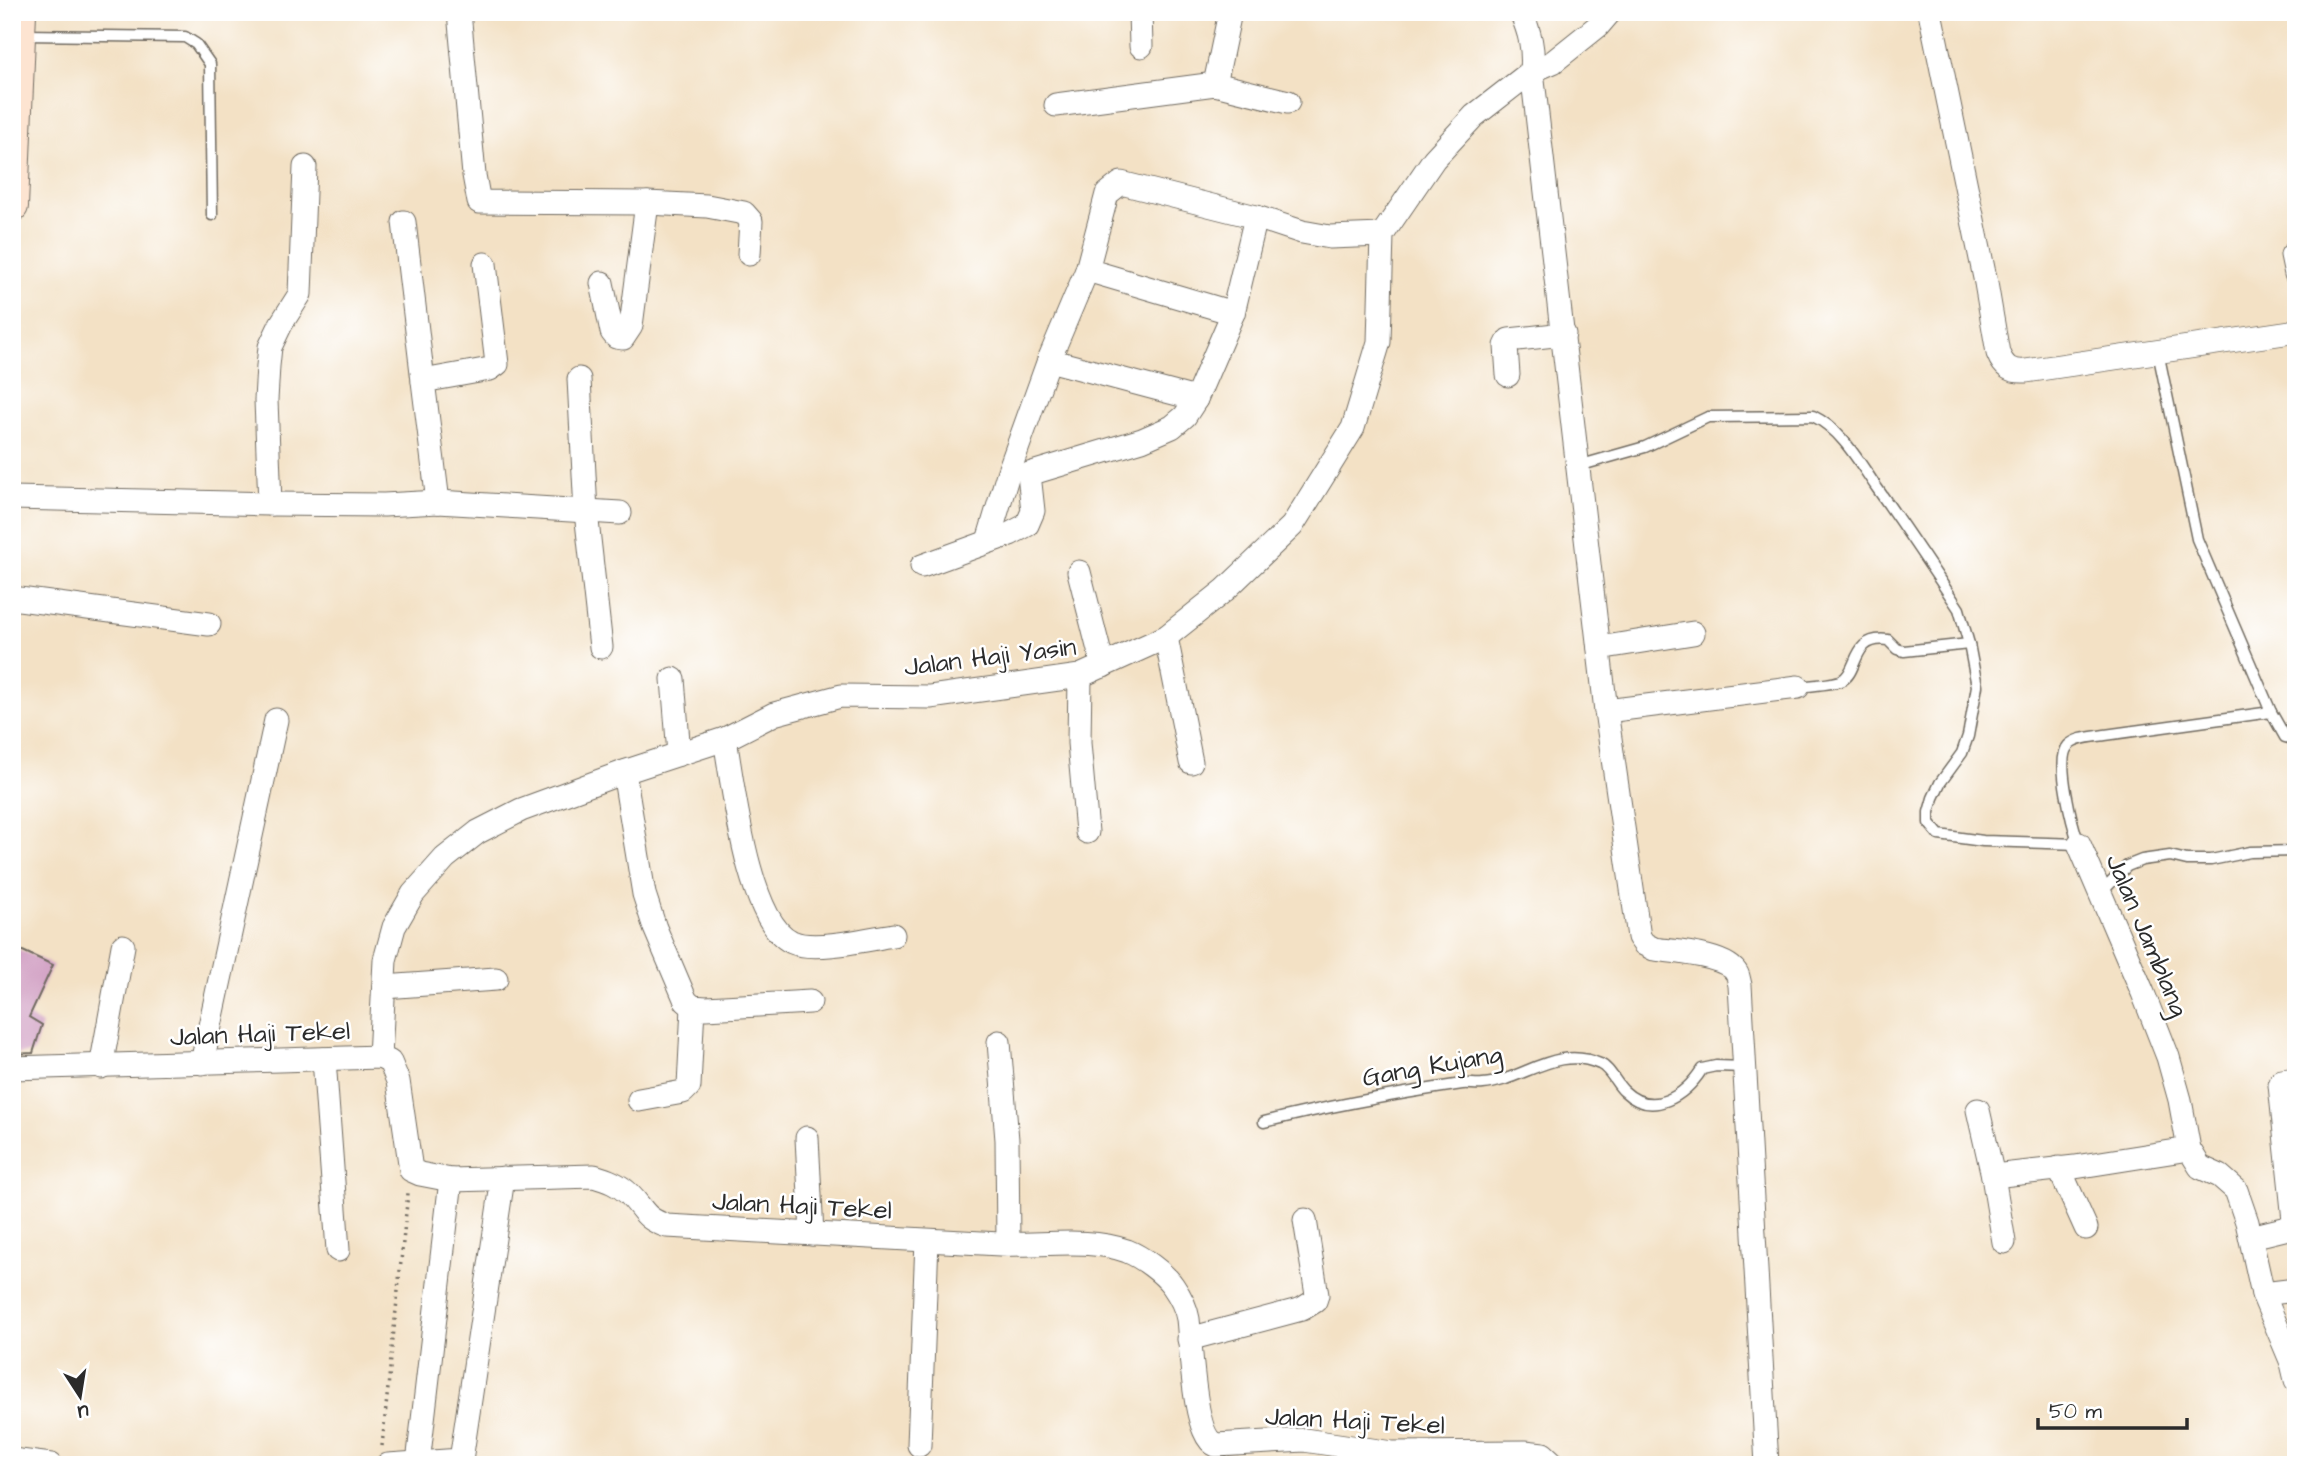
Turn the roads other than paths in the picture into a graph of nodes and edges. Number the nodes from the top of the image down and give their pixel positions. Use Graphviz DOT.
graph roads {
  1 [pos="459,12"];
  2 [pos="1140,12"];
  3 [pos="1230,12"];
  4 [pos="1521,12"];
  5 [pos="1610,12"];
  6 [pos="1930,12"];
  7 [pos="20,24"];
  8 [pos="1141,46"];
  9 [pos="1532,71"];
  10 [pos="1215,84"];
  11 [pos="1288,102"];
  12 [pos="1056,105"];
  13 [pos="305,167"];
  14 [pos="648,203"];
  15 [pos="12,206"];
  16 [pos="212,215"];
  17 [pos="1256,217"];
  18 [pos="404,222"];
  19 [pos="1382,235"];
  20 [pos="749,254"];
  21 [pos="485,264"];
  22 [pos="1087,270"];
  23 [pos="601,283"];
  24 [pos="1233,313"];
  25 [pos="2296,330"];
  26 [pos="1564,334"];
  27 [pos="2158,352"];
  28 [pos="1049,360"];
  29 [pos="1508,375"];
  30 [pos="579,379"];
  31 [pos="423,381"];
  32 [pos="1196,399"];
  33 [pos="1578,466"];
  34 [pos="1019,474"];
  35 [pos="12,498"];
  36 [pos="438,502"];
  37 [pos="270,505"];
  38 [pos="586,512"];
  39 [pos="620,513"];
  40 [pos="988,541"];
  41 [pos="922,566"];
  42 [pos="1079,572"];
  43 [pos="12,598"];
  44 [pos="209,624"];
  45 [pos="1693,633"];
  46 [pos="1166,637"];
  47 [pos="1969,644"];
  48 [pos="601,647"];
  49 [pos="1599,648"];
  50 [pos="1103,666"];
  51 [pos="1080,677"];
  52 [pos="673,679"];
  53 [pos="1798,687"];
  54 [pos="1606,711"];
  55 [pos="2271,712"];
  56 [pos="276,720"];
  57 [pos="725,739"];
  58 [pos="2296,740"];
  59 [pos="679,754"];
  60 [pos="1191,762"];
  61 [pos="624,772"];
  62 [pos="1087,832"];
  63 [pos="2079,844"];
  64 [pos="2296,851"];
  65 [pos="2100,895"];
  66 [pos="893,935"];
  67 [pos="123,946"];
  68 [pos="496,979"];
  69 [pos="384,987"];
  70 [pos="810,1002"];
  71 [pos="694,1007"];
  72 [pos="999,1042"];
  73 [pos="380,1057"];
  74 [pos="324,1059"];
  75 [pos="202,1063"];
  76 [pos="101,1067"];
  77 [pos="1744,1067"];
  78 [pos="12,1068"];
  79 [pos="2296,1079"];
  80 [pos="639,1100"];
  81 [pos="1978,1110"];
  82 [pos="1264,1122"];
  83 [pos="807,1138"];
  84 [pos="2189,1149"];
  85 [pos="2059,1168"];
  86 [pos="2293,1170"];
  87 [pos="1993,1176"];
  88 [pos="503,1178"];
  89 [pos="452,1180"];
  90 [pos="1305,1220"];
  91 [pos="2086,1228"];
  92 [pos="812,1234"];
  93 [pos="2251,1237"];
  94 [pos="927,1241"];
  95 [pos="2004,1242"];
  96 [pos="1007,1244"];
  97 [pos="338,1250"];
  98 [pos="2296,1290"];
  99 [pos="2263,1294"];
  100 [pos="1189,1339"];
  101 [pos="2296,1380"];
  102 [pos="919,1445"];
  103 [pos="1392,1459"];
  104 [pos="12,1460"];
  105 [pos="460,1462"];
  106 [pos="418,1463"];
  107 [pos="385,1464"];
  108 [pos="51,1465"];
  109 [pos="1555,1465"];
  110 [pos="1768,1465"];
  1 -- 14 [label="street"];
  2 -- 8 [label="street"];
  3 -- 10 [label="street"];
  4 -- 9 [label="street"];
  5 -- 9 [label="street"];
  6 -- 27 [label="street"];
  7 -- 15 [label="main road"];
  7 -- 16 [label="lane"];
  9 -- 19 [label="street"];
  9 -- 26 [label="street"];
  10 -- 11 [label="street"];
  10 -- 12 [label="street"];
  13 -- 37 [label="street"];
  14 -- 20 [label="street"];
  14 -- 23 [label="street"];
  17 -- 19 [label="street"];
  17 -- 22 [label="street"];
  17 -- 24 [label="street"];
  18 -- 31 [label="street"];
  19 -- 46 [label="street, Jalan Haji Yasin"];
  21 -- 31 [label="street"];
  22 -- 24 [label="street"];
  22 -- 28 [label="street"];
  24 -- 32 [label="street"];
  25 -- 27 [label="street"];
  26 -- 29 [label="street"];
  26 -- 33 [label="street"];
  27 -- 55 [label="lane"];
  28 -- 32 [label="street"];
  28 -- 34 [label="street"];
  30 -- 38 [label="street"];
  31 -- 36 [label="street"];
  32 -- 34 [label="street"];
  33 -- 47 [label="lane, Jalan Jamblang"];
  33 -- 49 [label="street"];
  34 -- 40 [label="street"];
  34 -- 40 [label="street"];
  35 -- 37 [label="street"];
  36 -- 37 [label="street"];
  36 -- 38 [label="street"];
  38 -- 39 [label="street"];
  38 -- 48 [label="street"];
  40 -- 41 [label="street"];
  42 -- 50 [label="street"];
  43 -- 44 [label="street"];
  45 -- 49 [label="street"];
  46 -- 50 [label="street, Jalan Haji Yasin"];
  46 -- 60 [label="street"];
  47 -- 53 [label="lane"];
  47 -- 63 [label="lane, Jalan Jamblang"];
  49 -- 54 [label="street"];
  50 -- 51 [label="street, Jalan Haji Yasin"];
  51 -- 57 [label="street, Jalan Haji Yasin"];
  51 -- 62 [label="street"];
  52 -- 59 [label="street"];
  53 -- 54 [label="street"];
  54 -- 77 [label="street"];
  55 -- 58 [label="lane"];
  55 -- 63 [label="lane"];
  56 -- 75 [label="street"];
  57 -- 59 [label="street, Jalan Haji Yasin"];
  57 -- 66 [label="street"];
  59 -- 61 [label="street, Jalan Haji Yasin"];
  61 -- 69 [label="street, Jalan Haji Yasin"];
  61 -- 71 [label="street"];
  63 -- 65 [label="street, Jalan Jamblang"];
  64 -- 65 [label="lane"];
  65 -- 84 [label="street, Jalan Jamblang"];
  67 -- 76 [label="street"];
  68 -- 69 [label="street"];
  69 -- 73 [label="street, Jalan Haji Yasin"];
  70 -- 71 [label="street"];
  71 -- 80 [label="street"];
  72 -- 96 [label="street"];
  73 -- 74 [label="street, Jalan Haji Tekel"];
  73 -- 89 [label="street, Jalan Haji Tekel"];
  74 -- 75 [label="street, Jalan Haji Tekel"];
  74 -- 97 [label="street"];
  75 -- 76 [label="street, Jalan Haji Tekel"];
  76 -- 78 [label="street, Jalan Haji Tekel"];
  77 -- 82 [label="lane, Gang Kujang"];
  77 -- 110 [label="street"];
  79 -- 86 [label="street"];
  81 -- 87 [label="street"];
  83 -- 92 [label="street"];
  84 -- 85 [label="street"];
  84 -- 93 [label="street"];
  85 -- 87 [label="street"];
  85 -- 91 [label="street"];
  86 -- 93 [label="street"];
  87 -- 95 [label="street"];
  88 -- 89 [label="street, Jalan Haji Tekel"];
  88 -- 92 [label="street, Jalan Haji Tekel"];
  88 -- 105 [label="street"];
  89 -- 106 [label="street"];
  90 -- 100 [label="street"];
  92 -- 94 [label="street, Jalan Haji Tekel"];
  93 -- 99 [label="street"];
  94 -- 96 [label="street, Jalan Haji Tekel"];
  94 -- 102 [label="street"];
  96 -- 100 [label="street, Jalan Haji Tekel"];
  98 -- 99 [label="street"];
  99 -- 101 [label="street"];
  100 -- 103 [label="street, Jalan Haji Tekel"];
  103 -- 109 [label="street, Jalan Haji Tekel"];
  104 -- 108 [label="street"];
  105 -- 106 [label="street"];
  106 -- 107 [label="street"];
}
